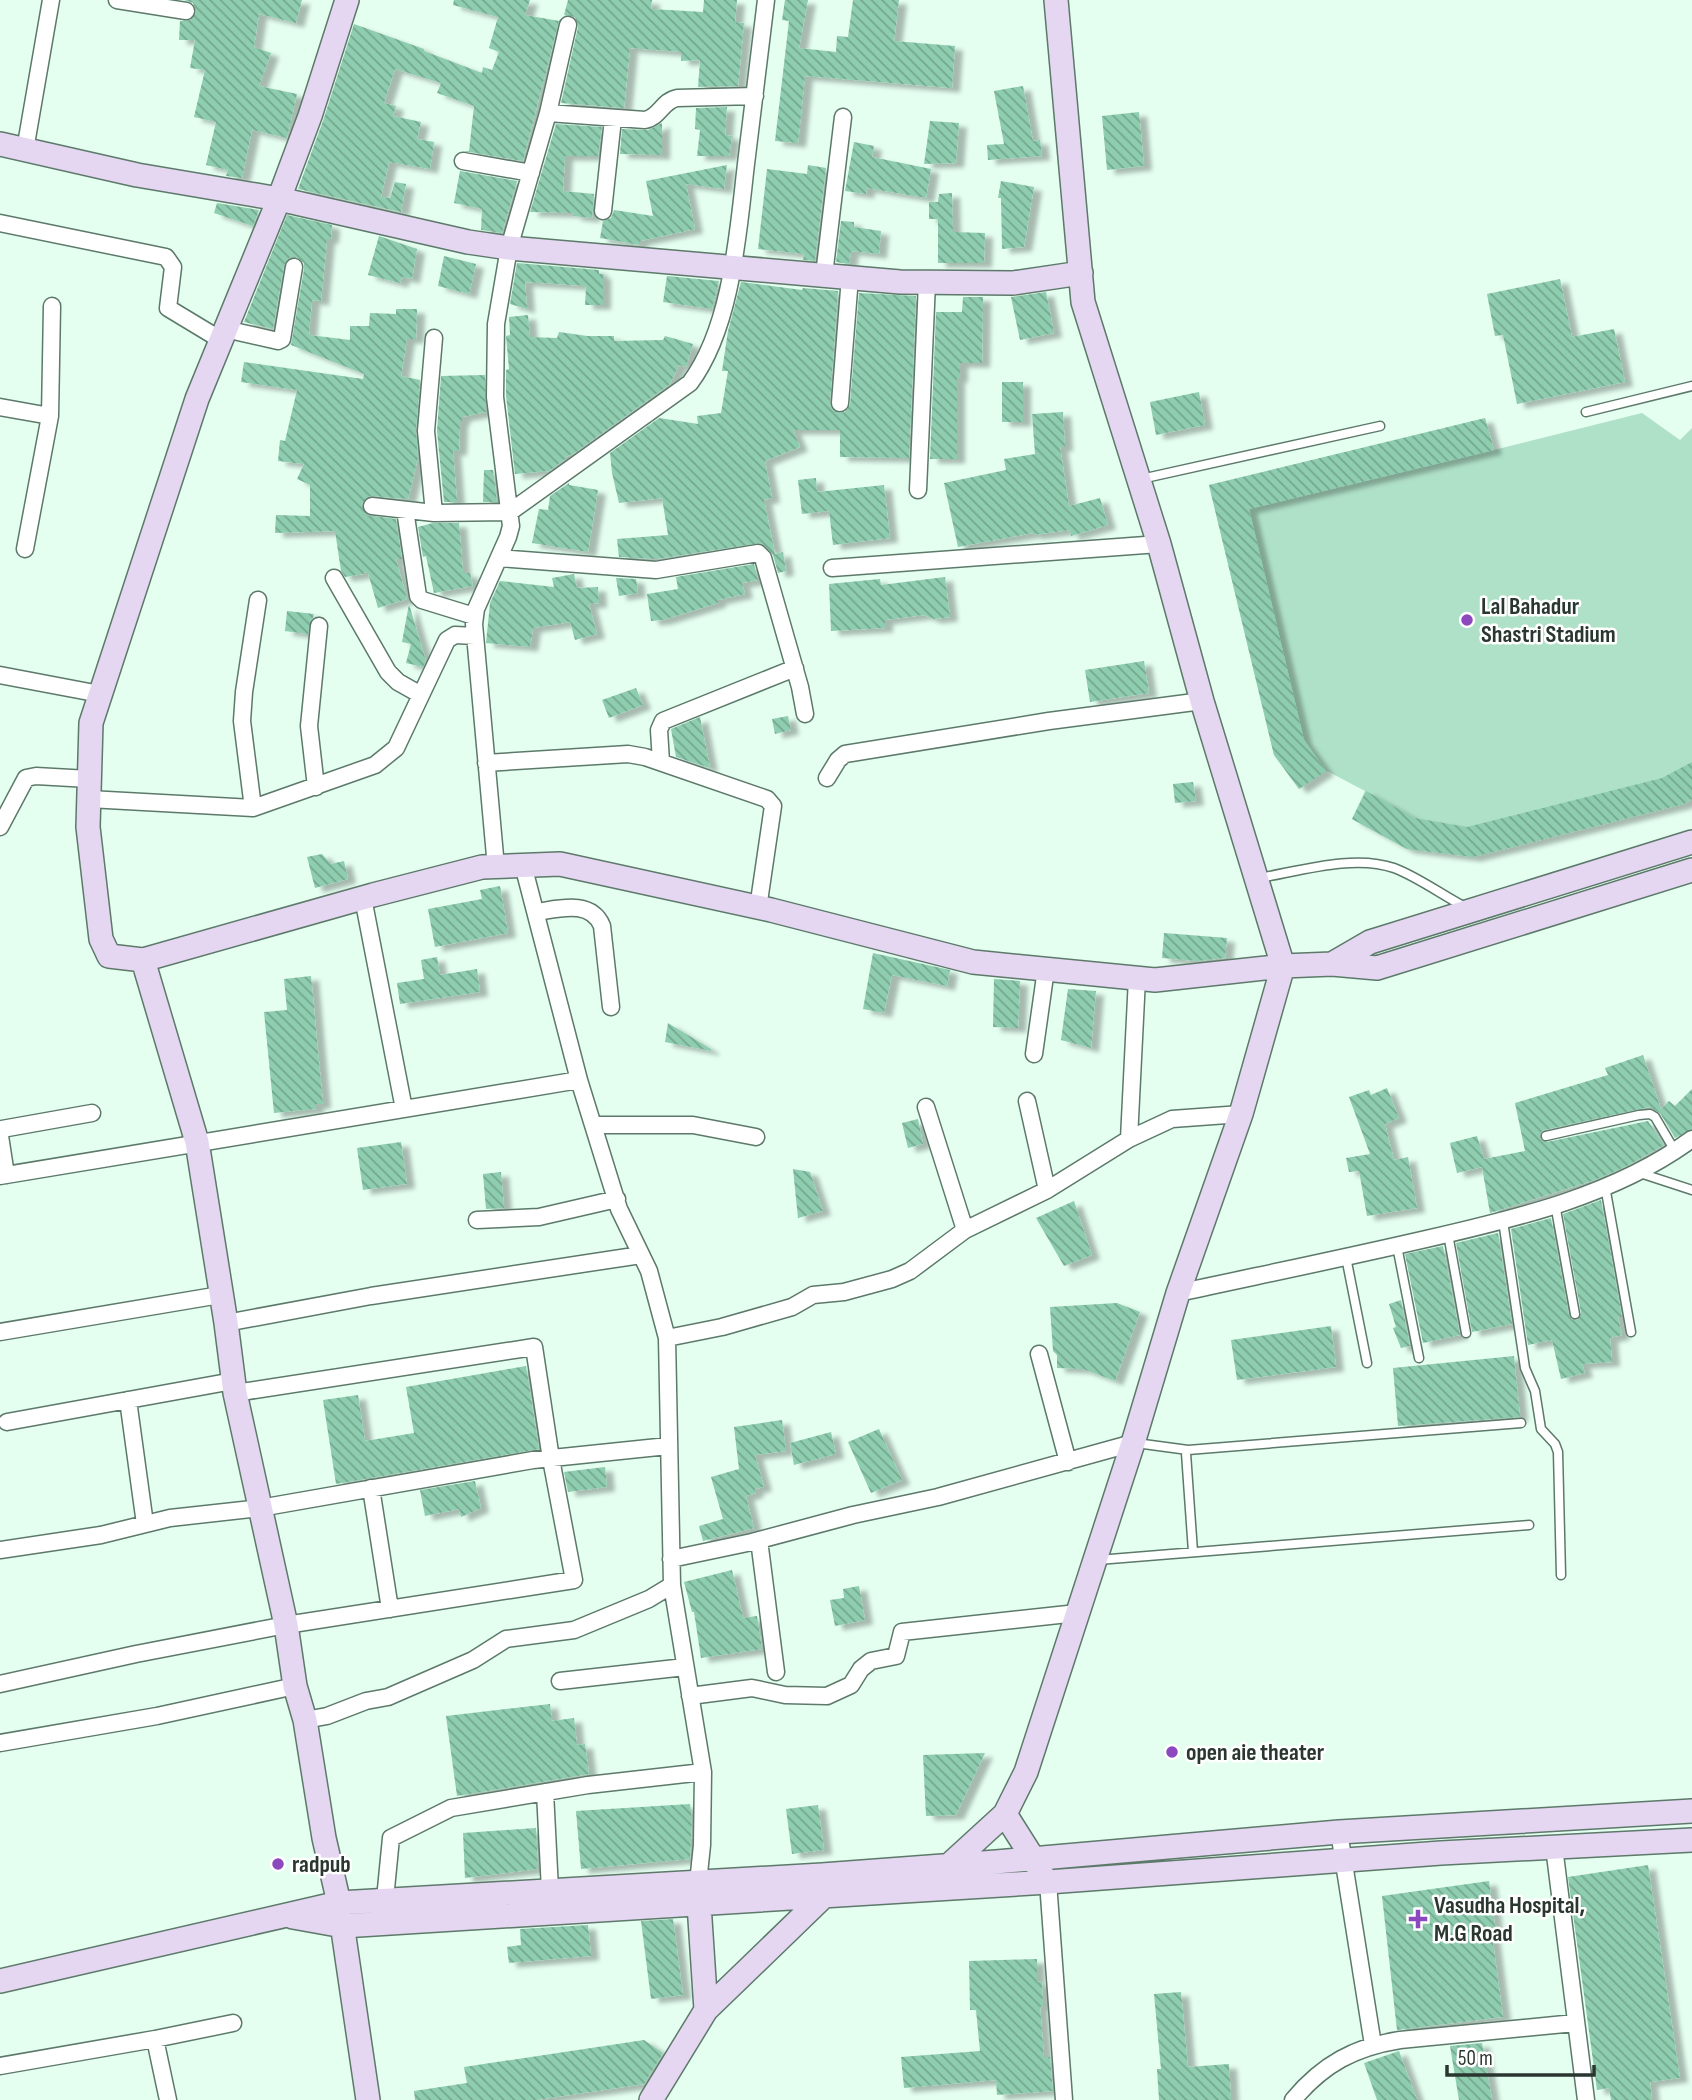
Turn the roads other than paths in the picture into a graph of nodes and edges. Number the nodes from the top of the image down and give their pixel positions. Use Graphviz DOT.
graph roads {
  1 [pos="51,0"];
  2 [pos="117,0"];
  3 [pos="347,0"];
  4 [pos="766,0"];
  5 [pos="1056,0"];
  6 [pos="186,11"];
  7 [pos="568,24"];
  8 [pos="754,96"];
  9 [pos="548,113"];
  10 [pos="844,117"];
  11 [pos="613,119"];
  12 [pos="0,144"];
  13 [pos="25,150"];
  14 [pos="463,161"];
  15 [pos="531,173"];
  16 [pos="279,199"];
  17 [pos="603,211"];
  18 [pos="0,223"];
  19 [pos="509,248"];
  20 [pos="294,267"];
  21 [pos="734,267"];
  22 [pos="1081,273"];
  23 [pos="824,275"];
  24 [pos="850,277"];
  25 [pos="927,282"];
  26 [pos="52,306"];
  27 [pos="223,334"];
  28 [pos="434,338"];
  29 [pos="1692,386"];
  30 [pos="841,402"];
  31 [pos="0,407"];
  32 [pos="1586,412"];
  33 [pos="50,416"];
  34 [pos="1380,426"];
  35 [pos="1139,479"];
  36 [pos="919,491"];
  37 [pos="372,506"];
  38 [pos="405,510"];
  39 [pos="434,513"];
  40 [pos="510,513"];
  41 [pos="1159,544"];
  42 [pos="25,549"];
  43 [pos="499,558"];
  44 [pos="832,568"];
  45 [pos="334,578"];
  46 [pos="258,600"];
  47 [pos="474,616"];
  48 [pos="319,626"];
  49 [pos="475,636"];
  50 [pos="795,668"];
  51 [pos="0,675"];
  52 [pos="100,694"];
  53 [pos="421,695"];
  54 [pos="1202,701"];
  55 [pos="805,714"];
  56 [pos="661,762"];
  57 [pos="486,763"];
  58 [pos="827,778"];
  59 [pos="316,787"];
  60 [pos="89,789"];
  61 [pos="253,808"];
  62 [pos="0,827"];
  63 [pos="1692,842"];
  64 [pos="1642,858"];
  65 [pos="523,865"];
  66 [pos="496,867"];
  67 [pos="1692,870"];
  68 [pos="1256,878"];
  69 [pos="1651,883"];
  70 [pos="363,898"];
  71 [pos="758,908"];
  72 [pos="1472,911"];
  73 [pos="536,912"];
  74 [pos="143,960"];
  75 [pos="1332,964"];
  76 [pos="1283,965"];
  77 [pos="1046,969"];
  78 [pos="1137,978"];
  79 [pos="611,1007"];
  80 [pos="1034,1054"];
  81 [pos="579,1080"];
  82 [pos="1027,1101"];
  83 [pos="926,1107"];
  84 [pos="404,1109"];
  85 [pos="92,1113"];
  86 [pos="1241,1114"];
  87 [pos="594,1125"];
  88 [pos="0,1133"];
  89 [pos="1546,1136"];
  90 [pos="756,1137"];
  91 [pos="1129,1139"];
  92 [pos="1692,1139"];
  93 [pos="197,1142"];
  94 [pos="1675,1152"];
  95 [pos="1640,1173"];
  96 [pos="3,1175"];
  97 [pos="1605,1186"];
  98 [pos="1047,1190"];
  99 [pos="1692,1190"];
  100 [pos="617,1199"];
  101 [pos="1555,1204"];
  102 [pos="477,1220"];
  103 [pos="1503,1221"];
  104 [pos="965,1230"];
  105 [pos="1448,1234"];
  106 [pos="1397,1246"];
  107 [pos="641,1255"];
  108 [pos="1346,1258"];
  109 [pos="1178,1293"];
  110 [pos="220,1295"];
  111 [pos="1575,1314"];
  112 [pos="226,1323"];
  113 [pos="0,1332"];
  114 [pos="1631,1332"];
  115 [pos="1466,1333"];
  116 [pos="667,1338"];
  117 [pos="1039,1354"];
  118 [pos="1419,1358"];
  119 [pos="1367,1363"];
  120 [pos="234,1387"];
  121 [pos="128,1400"];
  122 [pos="7,1422"];
  123 [pos="1521,1423"];
  124 [pos="1133,1443"];
  125 [pos="668,1446"];
  126 [pos="1188,1450"];
  127 [pos="551,1458"];
  128 [pos="1068,1462"];
  129 [pos="371,1488"];
  130 [pos="261,1508"];
  131 [pos="145,1524"];
  132 [pos="1530,1525"];
  133 [pos="759,1540"];
  134 [pos="0,1550"];
  135 [pos="1193,1552"];
  136 [pos="671,1559"];
  137 [pos="1095,1560"];
  138 [pos="1560,1575"];
  139 [pos="671,1585"];
  140 [pos="390,1609"];
  141 [pos="1077,1613"];
  142 [pos="286,1625"];
  143 [pos="685,1667"];
  144 [pos="776,1672"];
  145 [pos="560,1681"];
  146 [pos="0,1684"];
  147 [pos="295,1686"];
  148 [pos="690,1696"];
  149 [pos="305,1720"];
  150 [pos="0,1743"];
  151 [pos="703,1772"];
  152 [pos="545,1792"];
  153 [pos="1692,1811"];
  154 [pos="1005,1814"];
  155 [pos="1339,1832"];
  156 [pos="1692,1840"];
  157 [pos="1554,1847"];
  158 [pos="1034,1859"];
  159 [pos="1342,1861"];
  160 [pos="946,1866"];
  161 [pos="1048,1882"];
  162 [pos="923,1889"];
  163 [pos="550,1890"];
  164 [pos="699,1894"];
  165 [pos="824,1896"];
  166 [pos="384,1899"];
  167 [pos="339,1903"];
  168 [pos="287,1916"];
  169 [pos="343,1926"];
  170 [pos="0,1980"];
  171 [pos="706,2010"];
  172 [pos="1575,2022"];
  173 [pos="233,2023"];
  174 [pos="155,2039"];
  175 [pos="1373,2045"];
  176 [pos="0,2066"];
  177 [pos="168,2100"];
  178 [pos="368,2100"];
  179 [pos="651,2100"];
  180 [pos="1064,2100"];
  181 [pos="1293,2100"];
  182 [pos="1586,2100"];
  1 -- 13 [label="street"];
  2 -- 6 [label="street"];
  3 -- 16 [label="street"];
  4 -- 8 [label="street"];
  5 -- 22 [label="street"];
  7 -- 9 [label="street"];
  8 -- 11 [label="street"];
  8 -- 21 [label="street"];
  9 -- 11 [label="street"];
  9 -- 15 [label="street"];
  10 -- 23 [label="street"];
  11 -- 17 [label="street"];
  12 -- 13 [label="street"];
  13 -- 16 [label="street"];
  14 -- 15 [label="street"];
  15 -- 19 [label="street"];
  16 -- 19 [label="street"];
  16 -- 27 [label="street"];
  18 -- 27 [label="street"];
  19 -- 21 [label="street"];
  19 -- 40 [label="street"];
  20 -- 27 [label="street"];
  21 -- 23 [label="street"];
  21 -- 40 [label="street"];
  22 -- 25 [label="street"];
  22 -- 35 [label="street"];
  23 -- 24 [label="street"];
  24 -- 25 [label="street"];
  24 -- 30 [label="street"];
  25 -- 36 [label="street"];
  26 -- 33 [label="street"];
  27 -- 52 [label="street"];
  28 -- 39 [label="street"];
  29 -- 32 [label="lane"];
  31 -- 33 [label="street"];
  33 -- 42 [label="street"];
  34 -- 35 [label="lane"];
  35 -- 41 [label="street"];
  37 -- 38 [label="street"];
  38 -- 39 [label="street"];
  38 -- 47 [label="street"];
  39 -- 40 [label="street"];
  40 -- 43 [label="street"];
  41 -- 44 [label="street"];
  41 -- 54 [label="street"];
  43 -- 47 [label="street"];
  43 -- 50 [label="street"];
  45 -- 53 [label="street"];
  46 -- 61 [label="street"];
  47 -- 49 [label="street"];
  48 -- 59 [label="street"];
  49 -- 53 [label="street"];
  49 -- 57 [label="street"];
  50 -- 55 [label="street"];
  50 -- 56 [label="street"];
  51 -- 52 [label="street"];
  52 -- 60 [label="street"];
  53 -- 59 [label="street"];
  54 -- 58 [label="street"];
  54 -- 68 [label="street"];
  56 -- 57 [label="street"];
  56 -- 71 [label="street"];
  57 -- 66 [label="street"];
  59 -- 61 [label="street"];
  60 -- 61 [label="street"];
  60 -- 62 [label="street"];
  60 -- 74 [label="street"];
  63 -- 64 [label="street"];
  64 -- 69 [label="street"];
  64 -- 72 [label="street"];
  65 -- 66 [label="street"];
  65 -- 71 [label="street"];
  65 -- 73 [label="street"];
  66 -- 70 [label="street"];
  67 -- 69 [label="street"];
  68 -- 72 [label="lane"];
  68 -- 76 [label="street"];
  69 -- 75 [label="street"];
  70 -- 74 [label="street"];
  70 -- 84 [label="street"];
  71 -- 77 [label="street"];
  72 -- 75 [label="street"];
  73 -- 79 [label="street"];
  73 -- 81 [label="street"];
  74 -- 93 [label="street"];
  75 -- 76 [label="street"];
  76 -- 78 [label="street"];
  76 -- 86 [label="street"];
  77 -- 78 [label="street"];
  77 -- 80 [label="street"];
  78 -- 91 [label="street"];
  81 -- 84 [label="street"];
  81 -- 87 [label="street"];
  82 -- 98 [label="street"];
  83 -- 104 [label="street"];
  84 -- 93 [label="street"];
  85 -- 88 [label="street"];
  86 -- 91 [label="street"];
  86 -- 109 [label="street"];
  87 -- 90 [label="street"];
  87 -- 100 [label="street"];
  88 -- 96 [label="street"];
  89 -- 94 [label="lane"];
  91 -- 98 [label="street"];
  92 -- 94 [label="street"];
  93 -- 96 [label="street"];
  93 -- 110 [label="street"];
  94 -- 95 [label="street"];
  95 -- 97 [label="street"];
  95 -- 99 [label="lane"];
  97 -- 101 [label="street"];
  97 -- 114 [label="lane"];
  98 -- 104 [label="street"];
  100 -- 102 [label="street"];
  100 -- 107 [label="street"];
  101 -- 103 [label="street"];
  101 -- 111 [label="lane"];
  103 -- 105 [label="street"];
  103 -- 138 [label="lane"];
  104 -- 116 [label="street"];
  105 -- 106 [label="street"];
  105 -- 115 [label="lane"];
  106 -- 108 [label="street"];
  106 -- 118 [label="lane"];
  107 -- 112 [label="street"];
  107 -- 116 [label="street"];
  108 -- 109 [label="street"];
  108 -- 119 [label="lane"];
  109 -- 124 [label="street"];
  110 -- 112 [label="street"];
  110 -- 113 [label="street"];
  112 -- 120 [label="street"];
  116 -- 125 [label="street"];
  117 -- 128 [label="street"];
  120 -- 121 [label="street"];
  120 -- 127 [label="street"];
  120 -- 130 [label="street"];
  121 -- 122 [label="street"];
  121 -- 131 [label="street"];
  123 -- 126 [label="lane"];
  124 -- 126 [label="lane"];
  124 -- 128 [label="street"];
  124 -- 137 [label="street"];
  125 -- 127 [label="street"];
  125 -- 136 [label="street"];
  126 -- 135 [label="lane"];
  127 -- 129 [label="street"];
  127 -- 140 [label="street"];
  128 -- 133 [label="street"];
  129 -- 130 [label="street"];
  129 -- 140 [label="street"];
  130 -- 131 [label="street"];
  130 -- 142 [label="street"];
  131 -- 134 [label="street"];
  132 -- 135 [label="lane"];
  133 -- 136 [label="street"];
  133 -- 144 [label="street"];
  135 -- 137 [label="lane"];
  136 -- 139 [label="street"];
  137 -- 141 [label="street"];
  139 -- 143 [label="street"];
  139 -- 149 [label="street"];
  140 -- 142 [label="street"];
  141 -- 148 [label="street"];
  141 -- 154 [label="street"];
  142 -- 146 [label="street"];
  142 -- 147 [label="street"];
  143 -- 145 [label="street"];
  143 -- 148 [label="street"];
  147 -- 149 [label="street"];
  147 -- 150 [label="street"];
  148 -- 151 [label="street"];
  149 -- 167 [label="street"];
  151 -- 152 [label="street"];
  151 -- 164 [label="street"];
  152 -- 163 [label="street"];
  152 -- 166 [label="street"];
  153 -- 155 [label="street"];
  154 -- 158 [label="street"];
  154 -- 160 [label="street"];
  155 -- 158 [label="street"];
  155 -- 159 [label="street"];
  156 -- 157 [label="street"];
  157 -- 159 [label="street"];
  157 -- 172 [label="street"];
  158 -- 160 [label="street"];
  158 -- 161 [label="street"];
  159 -- 161 [label="street"];
  159 -- 175 [label="street"];
  160 -- 162 [label="street"];
  160 -- 164 [label="street"];
  161 -- 162 [label="street"];
  161 -- 180 [label="street"];
  162 -- 165 [label="street"];
  163 -- 164 [label="street"];
  163 -- 166 [label="street"];
  164 -- 165 [label="street"];
  164 -- 169 [label="street"];
  164 -- 171 [label="street"];
  165 -- 171 [label="street"];
  166 -- 167 [label="street"];
  167 -- 168 [label="street"];
  167 -- 169 [label="street"];
  168 -- 169 [label="street"];
  168 -- 170 [label="street"];
  169 -- 178 [label="street"];
  171 -- 179 [label="street"];
  172 -- 175 [label="street"];
  172 -- 182 [label="street"];
  173 -- 174 [label="street"];
  174 -- 176 [label="street"];
  174 -- 177 [label="street"];
  175 -- 181 [label="street"];
}
